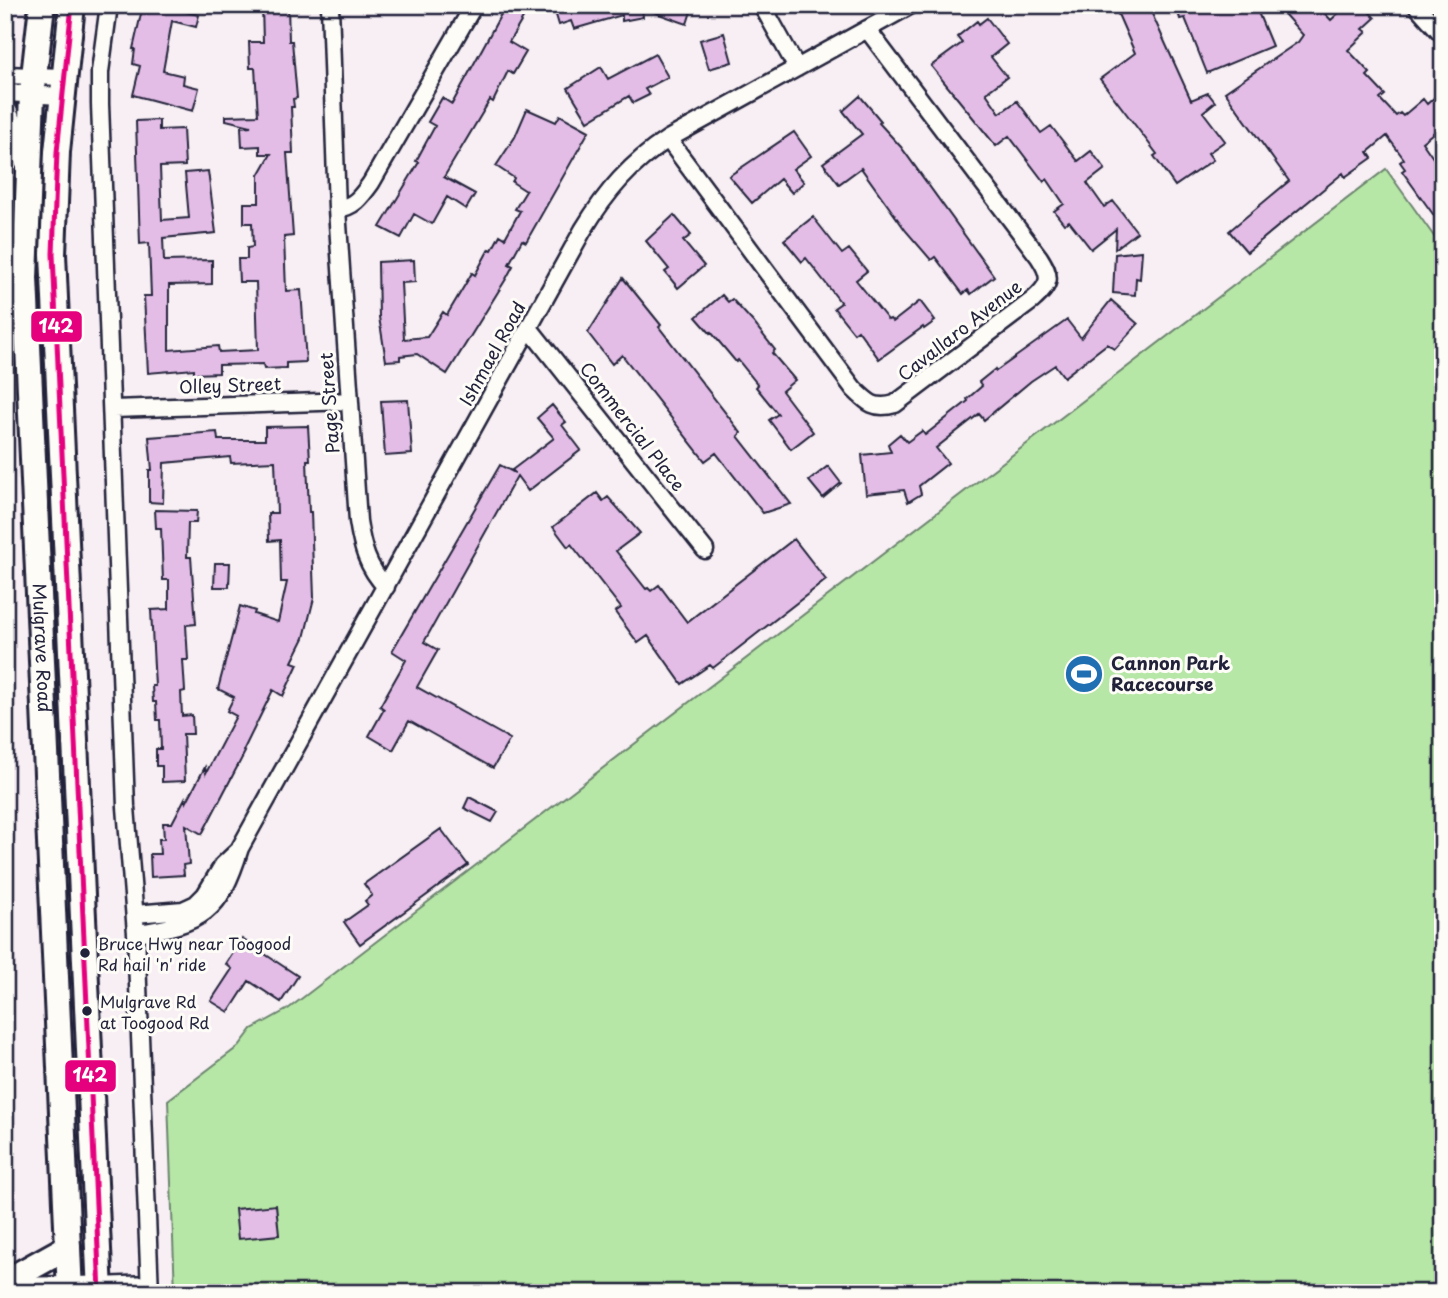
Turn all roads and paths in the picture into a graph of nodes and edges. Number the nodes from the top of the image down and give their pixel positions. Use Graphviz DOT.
graph roads {
  1 [pos="42,5"];
  2 [pos="72,5"];
  3 [pos="109,5"];
  4 [pos="330,5"];
  5 [pos="474,5"];
  6 [pos="762,5"];
  7 [pos="911,5"];
  8 [pos="1416,5"];
  9 [pos="867,29"];
  10 [pos="1443,35"];
  11 [pos="797,68"];
  12 [pos="5,75"];
  13 [pos="33,84"];
  14 [pos="62,86"];
  15 [pos="5,93"];
  16 [pos="5,113"];
  17 [pos="668,139"];
  18 [pos="28,163"];
  19 [pos="337,209"];
  20 [pos="529,328"];
  21 [pos="349,401"];
  22 [pos="113,409"];
  23 [pos="705,550"];
  24 [pos="386,587"];
  25 [pos="240,848"];
  26 [pos="135,914"];
  27 [pos="136,933"];
  28 [pos="68,1247"];
  29 [pos="5,1282"];
  30 [pos="150,1288"];
  31 [pos="70,1289"];
  32 [pos="100,1289"];
  33 [pos="12,1293"];
  1 -- 13 [label="main road, Mulgrave Road"];
  2 -- 14 [label="main road, Mulgrave Road"];
  3 -- 22 [label="street"];
  4 -- 19 [label="street, Page Street"];
  5 -- 19 [label="street"];
  6 -- 11 [label="street"];
  7 -- 9 [label="street, Ishmael Road"];
  8 -- 10 [label="street"];
  9 -- 11 [label="street, Ishmael Road"];
  9 -- 17 [label="street, Cavallaro Avenue"];
  11 -- 17 [label="street, Ishmael Road"];
  12 -- 13 [label="street"];
  13 -- 14 [label="street"];
  13 -- 15 [label="street"];
  13 -- 18 [label="main road, Mulgrave Road"];
  14 -- 32 [label="main road, Mulgrave Road"];
  16 -- 18 [label="main road"];
  17 -- 20 [label="street, Ishmael Road"];
  18 -- 28 [label="main road, Mulgrave Road"];
  19 -- 21 [label="street, Page Street"];
  20 -- 23 [label="street, Commercial Place"];
  20 -- 24 [label="street, Ishmael Road"];
  21 -- 22 [label="street, Olley Street"];
  21 -- 24 [label="street, Page Street"];
  22 -- 26 [label="street"];
  24 -- 25 [label="street, Ishmael Road"];
  25 -- 26 [label="street, Ishmael Road"];
  25 -- 27 [label="street, Ishmael Road"];
  26 -- 27 [label="street"];
  27 -- 30 [label="street"];
  28 -- 29 [label="main road"];
  28 -- 31 [label="main road, Mulgrave Road"];
  30 -- 32 [label="street"];
  31 -- 32 [label="street"];
  31 -- 33 [label="street"];
}
